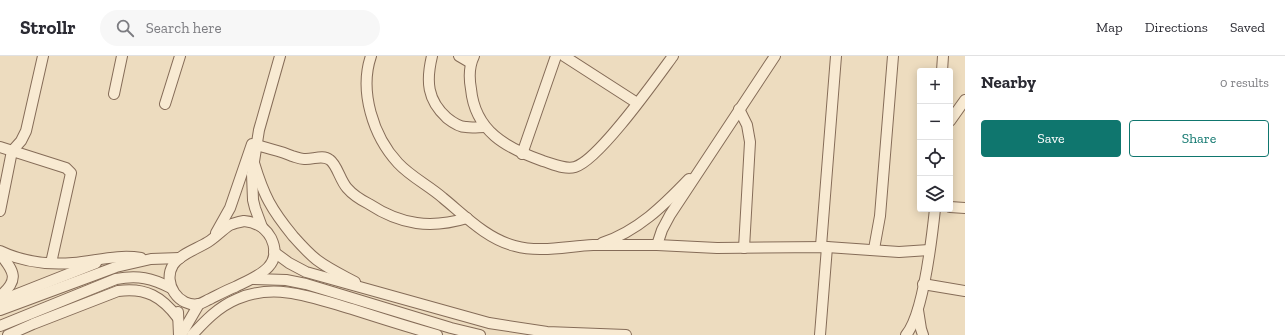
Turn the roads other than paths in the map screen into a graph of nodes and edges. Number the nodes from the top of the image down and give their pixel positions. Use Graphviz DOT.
graph roads {
  1 [pos="43,56"];
  2 [pos="122,56"];
  3 [pos="180,56"];
  4 [pos="280,56"];
  5 [pos="371,56"];
  6 [pos="432,56"];
  7 [pos="459,56"];
  8 [pos="556,56"];
  9 [pos="673,56"];
  10 [pos="775,56"];
  11 [pos="836,56"];
  12 [pos="894,56"];
  13 [pos="942,56"];
  14 [pos="568,57"];
  15 [pos="473,59"];
  16 [pos="942,68"];
  17 [pos="114,94"];
  18 [pos="965,100"];
  19 [pos="637,103"];
  20 [pos="165,104"];
  21 [pos="739,109"];
  22 [pos="953,118"];
  23 [pos="485,127"];
  24 [pos="259,130"];
  25 [pos="257,145"];
  26 [pos="0,147"];
  27 [pos="12,151"];
  28 [pos="522,154"];
  29 [pos="254,162"];
  30 [pos="702,166"];
  31 [pos="953,207"];
  32 [pos="965,208"];
  33 [pos="0,211"];
  34 [pos="935,212"];
  35 [pos="468,218"];
  36 [pos="262,227"];
  37 [pos="208,242"];
  38 [pos="657,245"];
  39 [pos="593,246"];
  40 [pos="824,246"];
  41 [pos="744,248"];
  42 [pos="874,249"];
  43 [pos="929,250"];
  44 [pos="0,252"];
  45 [pos="274,252"];
  46 [pos="113,257"];
  47 [pos="180,258"];
  48 [pos="151,259"];
  49 [pos="51,263"];
  50 [pos="116,279"];
  51 [pos="252,279"];
  52 [pos="923,284"];
  53 [pos="316,287"];
  54 [pos="118,291"];
  55 [pos="373,291"];
  56 [pos="965,291"];
  57 [pos="174,292"];
  58 [pos="0,296"];
  59 [pos="312,297"];
  60 [pos="0,302"];
  61 [pos="199,304"];
  62 [pos="918,308"];
  63 [pos="0,310"];
  64 [pos="178,318"];
  65 [pos="30,319"];
  66 [pos="0,326"];
  67 [pos="8,335"];
  68 [pos="180,335"];
  69 [pos="192,335"];
  70 [pos="437,335"];
  71 [pos="480,335"];
  72 [pos="626,335"];
  73 [pos="820,335"];
  74 [pos="906,335"];
  75 [pos="923,335"];
  1 -- 27 [label="street"];
  2 -- 17 [label="street"];
  3 -- 20 [label="street"];
  4 -- 24 [label="street"];
  5 -- 35 [label="street"];
  6 -- 23 [label="street"];
  7 -- 15 [label="street"];
  8 -- 28 [label="street"];
  9 -- 19 [label="street"];
  10 -- 21 [label="street"];
  11 -- 40 [label="street"];
  12 -- 42 [label="street"];
  13 -- 16 [label="street"];
  14 -- 19 [label="street"];
  15 -- 23 [label="street"];
  18 -- 22 [label="street"];
  19 -- 28 [label="street"];
  21 -- 30 [label="street"];
  21 -- 41 [label="street"];
  23 -- 28 [label="street"];
  24 -- 25 [label="street"];
  24 -- 37 [label="street"];
  25 -- 29 [label="street"];
  25 -- 35 [label="street"];
  26 -- 27 [label="street"];
  27 -- 33 [label="street"];
  27 -- 49 [label="street"];
  29 -- 36 [label="street"];
  29 -- 55 [label="street"];
  30 -- 38 [label="street"];
  30 -- 39 [label="street"];
  31 -- 32 [label="street"];
  34 -- 43 [label="street"];
  35 -- 39 [label="street"];
  36 -- 37 [label="street"];
  36 -- 45 [label="street"];
  37 -- 47 [label="street"];
  38 -- 39 [label="street"];
  38 -- 41 [label="street"];
  40 -- 41 [label="street"];
  40 -- 42 [label="street"];
  40 -- 73 [label="street"];
  42 -- 43 [label="street"];
  43 -- 52 [label="street"];
  44 -- 49 [label="street"];
  44 -- 58 [label="street"];
  45 -- 51 [label="street"];
  45 -- 55 [label="street"];
  46 -- 48 [label="street"];
  46 -- 49 [label="street"];
  46 -- 60 [label="street"];
  47 -- 48 [label="street"];
  47 -- 57 [label="street"];
  48 -- 63 [label="street"];
  50 -- 54 [label="street"];
  50 -- 57 [label="street"];
  50 -- 65 [label="street"];
  51 -- 53 [label="street"];
  51 -- 61 [label="street"];
  52 -- 56 [label="street"];
  52 -- 62 [label="street"];
  53 -- 59 [label="street"];
  53 -- 71 [label="street"];
  54 -- 64 [label="street"];
  54 -- 65 [label="street"];
  55 -- 72 [label="street"];
  57 -- 61 [label="street"];
  57 -- 64 [label="street"];
  59 -- 69 [label="street"];
  59 -- 70 [label="street"];
  61 -- 68 [label="street"];
  62 -- 74 [label="street"];
  62 -- 75 [label="street"];
  64 -- 68 [label="street"];
  65 -- 66 [label="street"];
  65 -- 67 [label="street"];
}
